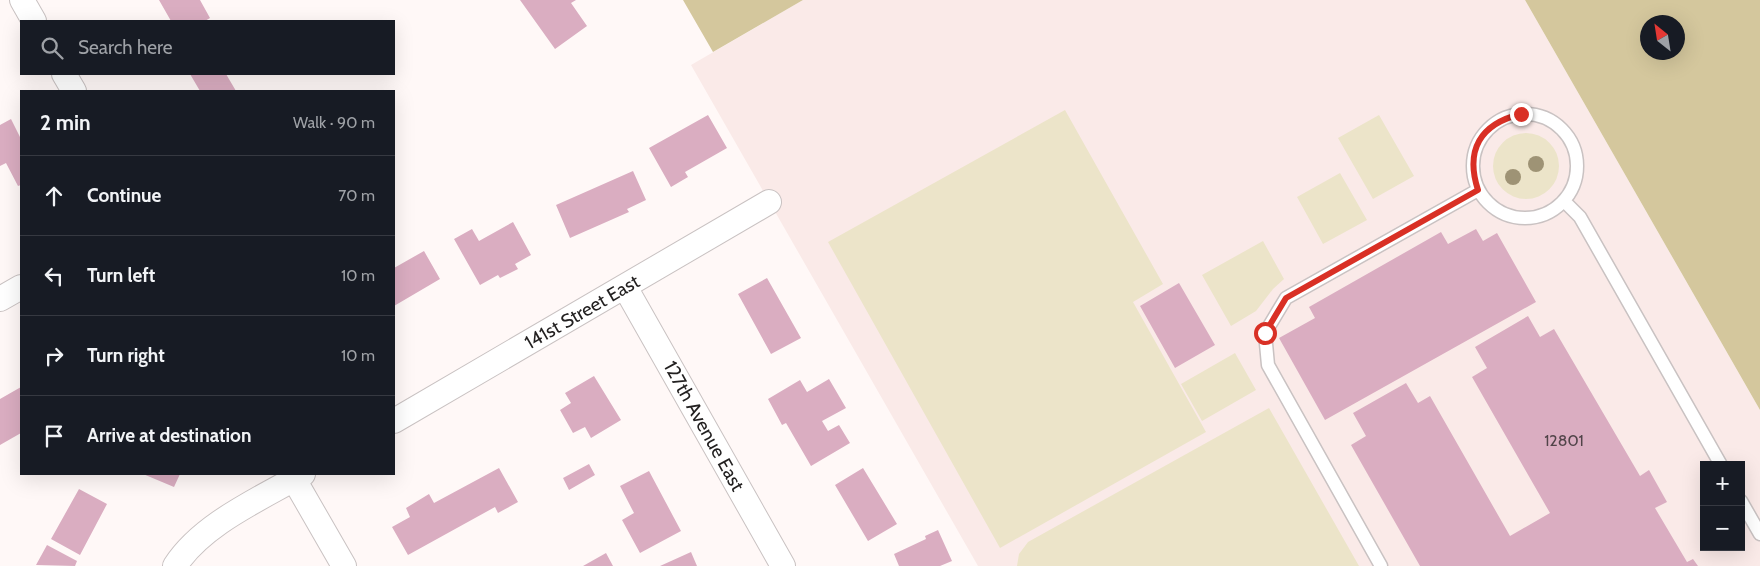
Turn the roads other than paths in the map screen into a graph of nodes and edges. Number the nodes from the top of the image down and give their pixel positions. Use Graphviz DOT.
graph roads {
  1 [pos="22,0"];
  2 [pos="33,20"];
  3 [pos="65,75"];
  4 [pos="73,90"];
  5 [pos="1478,190"];
  6 [pos="1564,201"];
  7 [pos="769,202"];
  8 [pos="624,287"];
  9 [pos="20,288"];
  10 [pos="0,299"];
  11 [pos="395,420"];
  12 [pos="1719,461"];
  13 [pos="296,475"];
  14 [pos="1744,506"];
  15 [pos="1760,534"];
  16 [pos="175,566"];
  17 [pos="344,566"];
  18 [pos="782,566"];
  19 [pos="1381,566"];
  1 -- 2 [label="street"];
  3 -- 4 [label="street"];
  5 -- 6 [label="lane"];
  5 -- 6 [label="lane"];
  5 -- 19 [label="lane"];
  6 -- 12 [label="lane"];
  7 -- 8 [label="street, 141st Street East"];
  8 -- 11 [label="street, 141st Street East"];
  8 -- 18 [label="street, 127th Avenue East"];
  9 -- 10 [label="street"];
  13 -- 16 [label="street"];
  13 -- 17 [label="street"];
  14 -- 15 [label="lane"];
}
